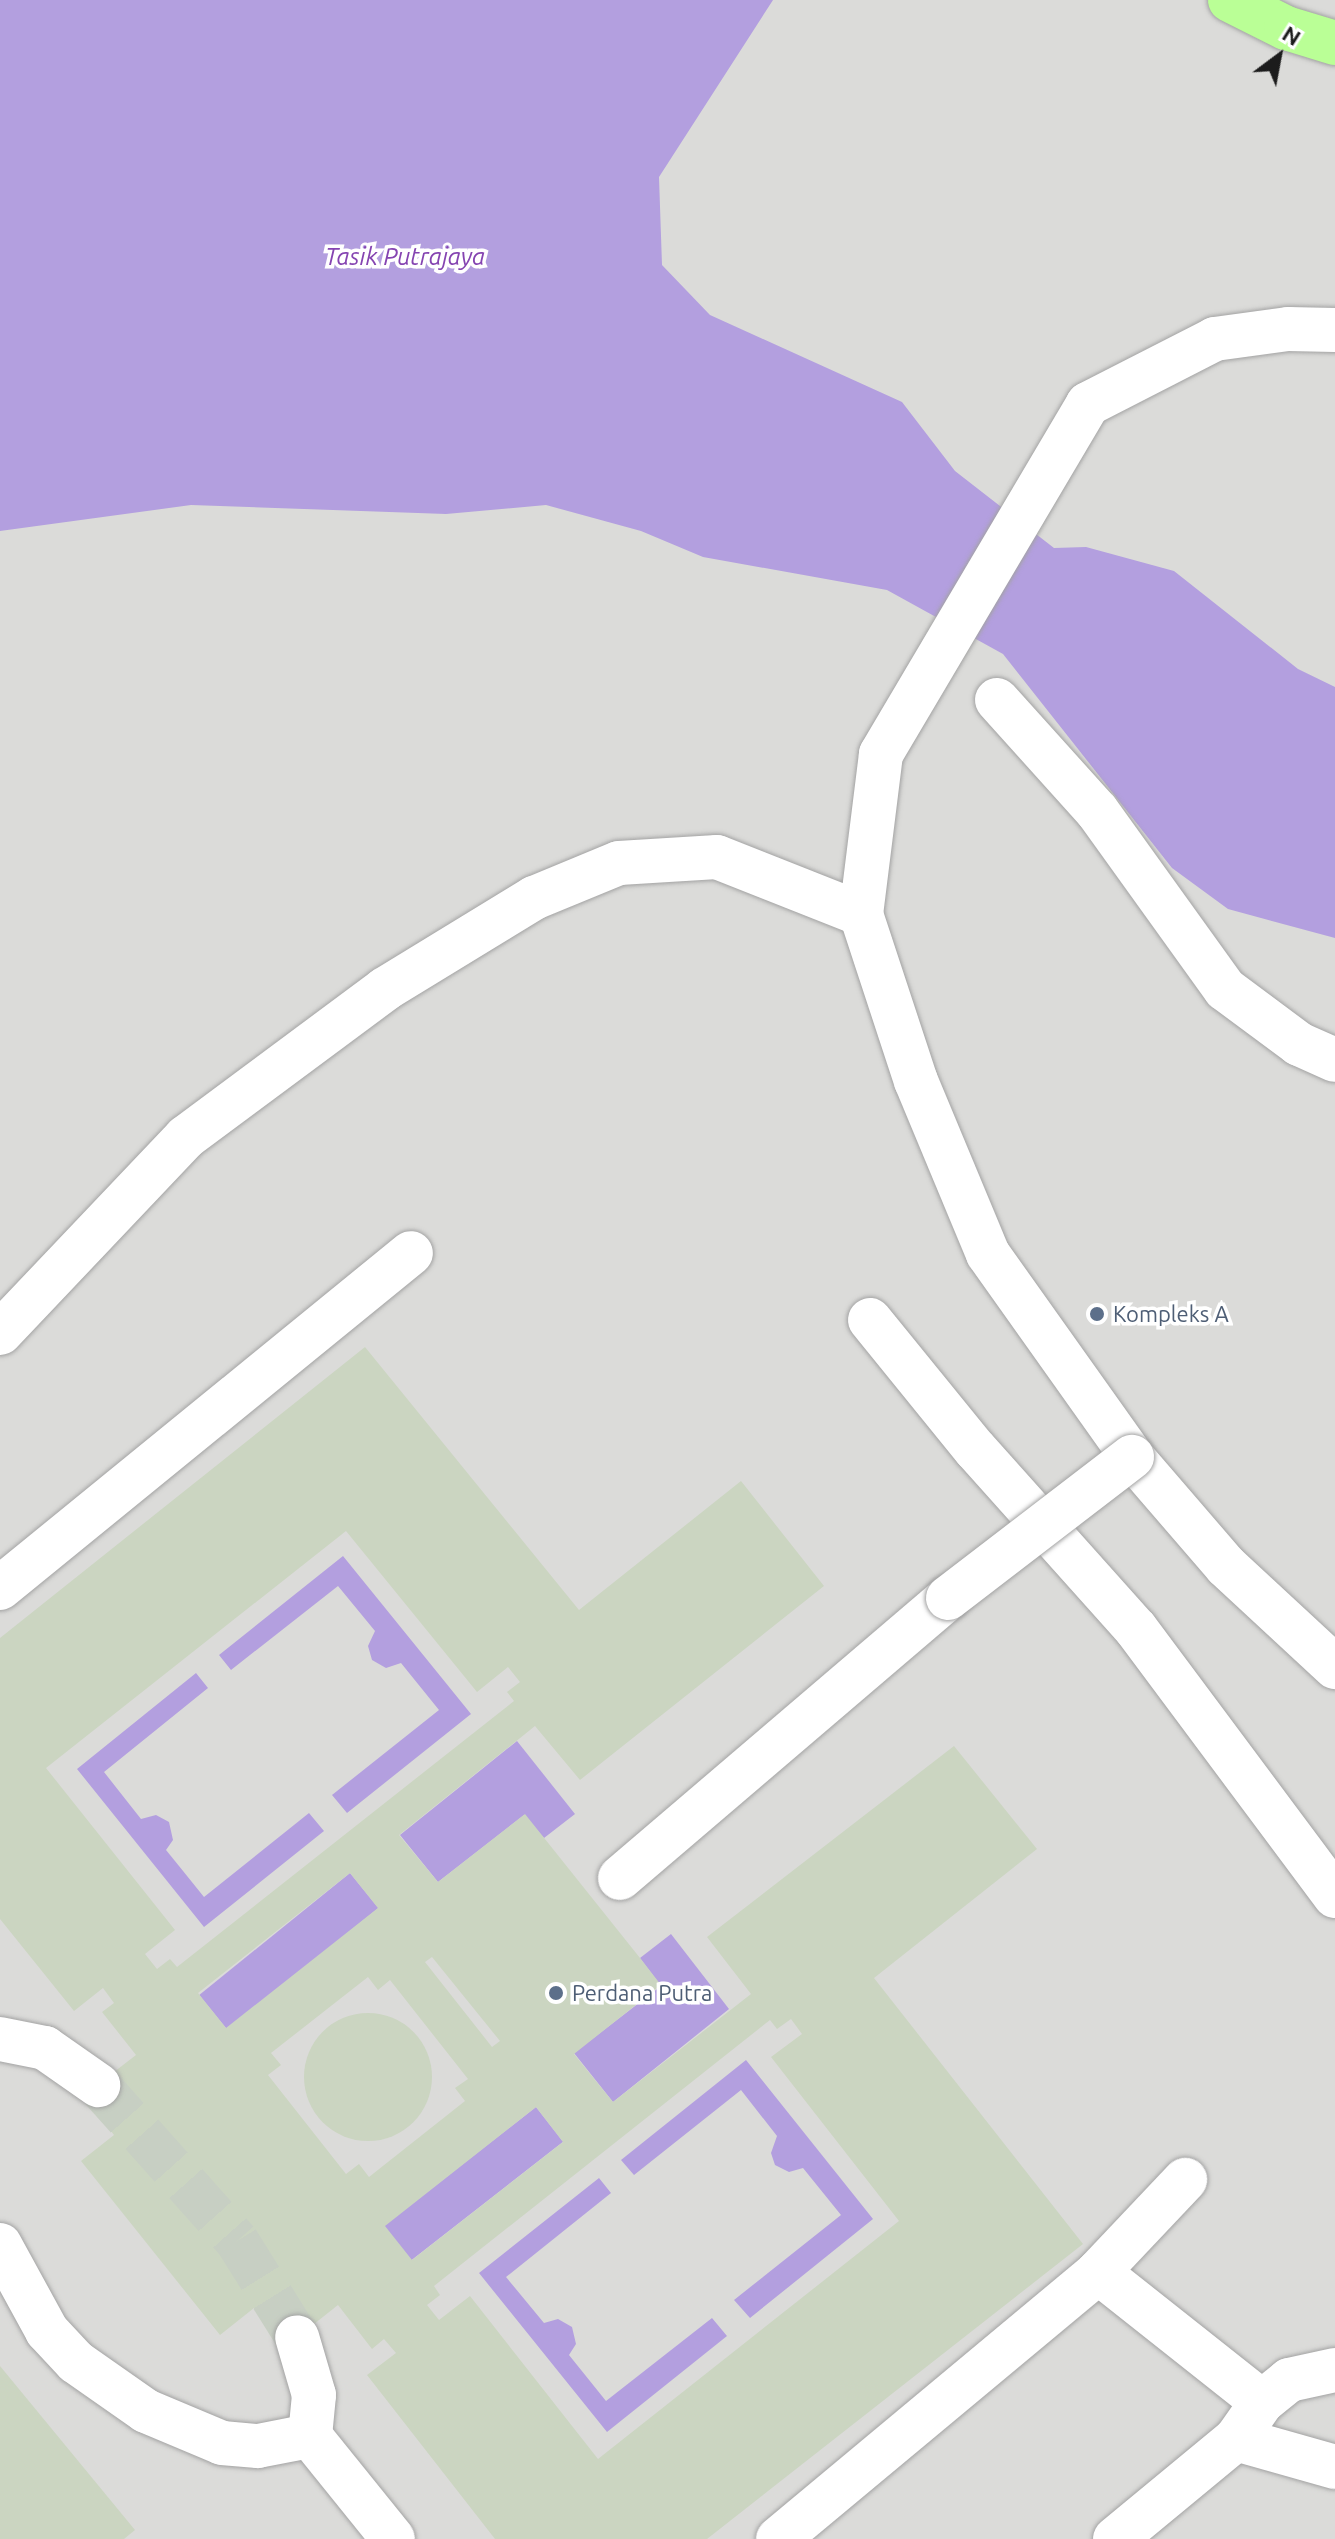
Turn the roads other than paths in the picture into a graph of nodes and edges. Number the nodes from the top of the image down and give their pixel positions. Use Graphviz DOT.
graph roads {
  1 [pos="1230,0"];
  2 [pos="1286,28"];
  3 [pos="1335,43"];
  4 [pos="1335,58"];
  5 [pos="1335,330"];
  6 [pos="997,700"];
  7 [pos="861,914"];
  8 [pos="1335,1060"];
  9 [pos="411,1253"];
  10 [pos="870,1320"];
  11 [pos="0,1333"];
  12 [pos="1132,1457"];
  13 [pos="0,1588"];
  14 [pos="1335,1667"];
  15 [pos="620,1878"];
  16 [pos="1335,1896"];
  17 [pos="0,2039"];
  18 [pos="98,2085"];
  19 [pos="1185,2180"];
  20 [pos="0,2245"];
  21 [pos="1098,2272"];
  22 [pos="297,2337"];
  23 [pos="1335,2370"];
  24 [pos="1262,2402"];
  25 [pos="310,2436"];
  26 [pos="1236,2439"];
  27 [pos="1335,2467"];
  28 [pos="393,2539"];
  29 [pos="778,2539"];
  30 [pos="1115,2539"];
  1 -- 2 [label="main road"];
  2 -- 3 [label="main road"];
  2 -- 4 [label="main road"];
  5 -- 7 [label="lane"];
  6 -- 8 [label="lane"];
  7 -- 11 [label="lane"];
  7 -- 12 [label="lane"];
  9 -- 13 [label="lane"];
  10 -- 16 [label="lane"];
  12 -- 14 [label="lane"];
  12 -- 15 [label="lane, bridge"];
  17 -- 18 [label="lane"];
  19 -- 21 [label="lane"];
  20 -- 25 [label="lane"];
  21 -- 24 [label="lane"];
  21 -- 29 [label="lane"];
  22 -- 25 [label="lane"];
  23 -- 24 [label="lane"];
  24 -- 26 [label="lane"];
  25 -- 28 [label="lane"];
  26 -- 27 [label="lane"];
  26 -- 30 [label="lane"];
}
